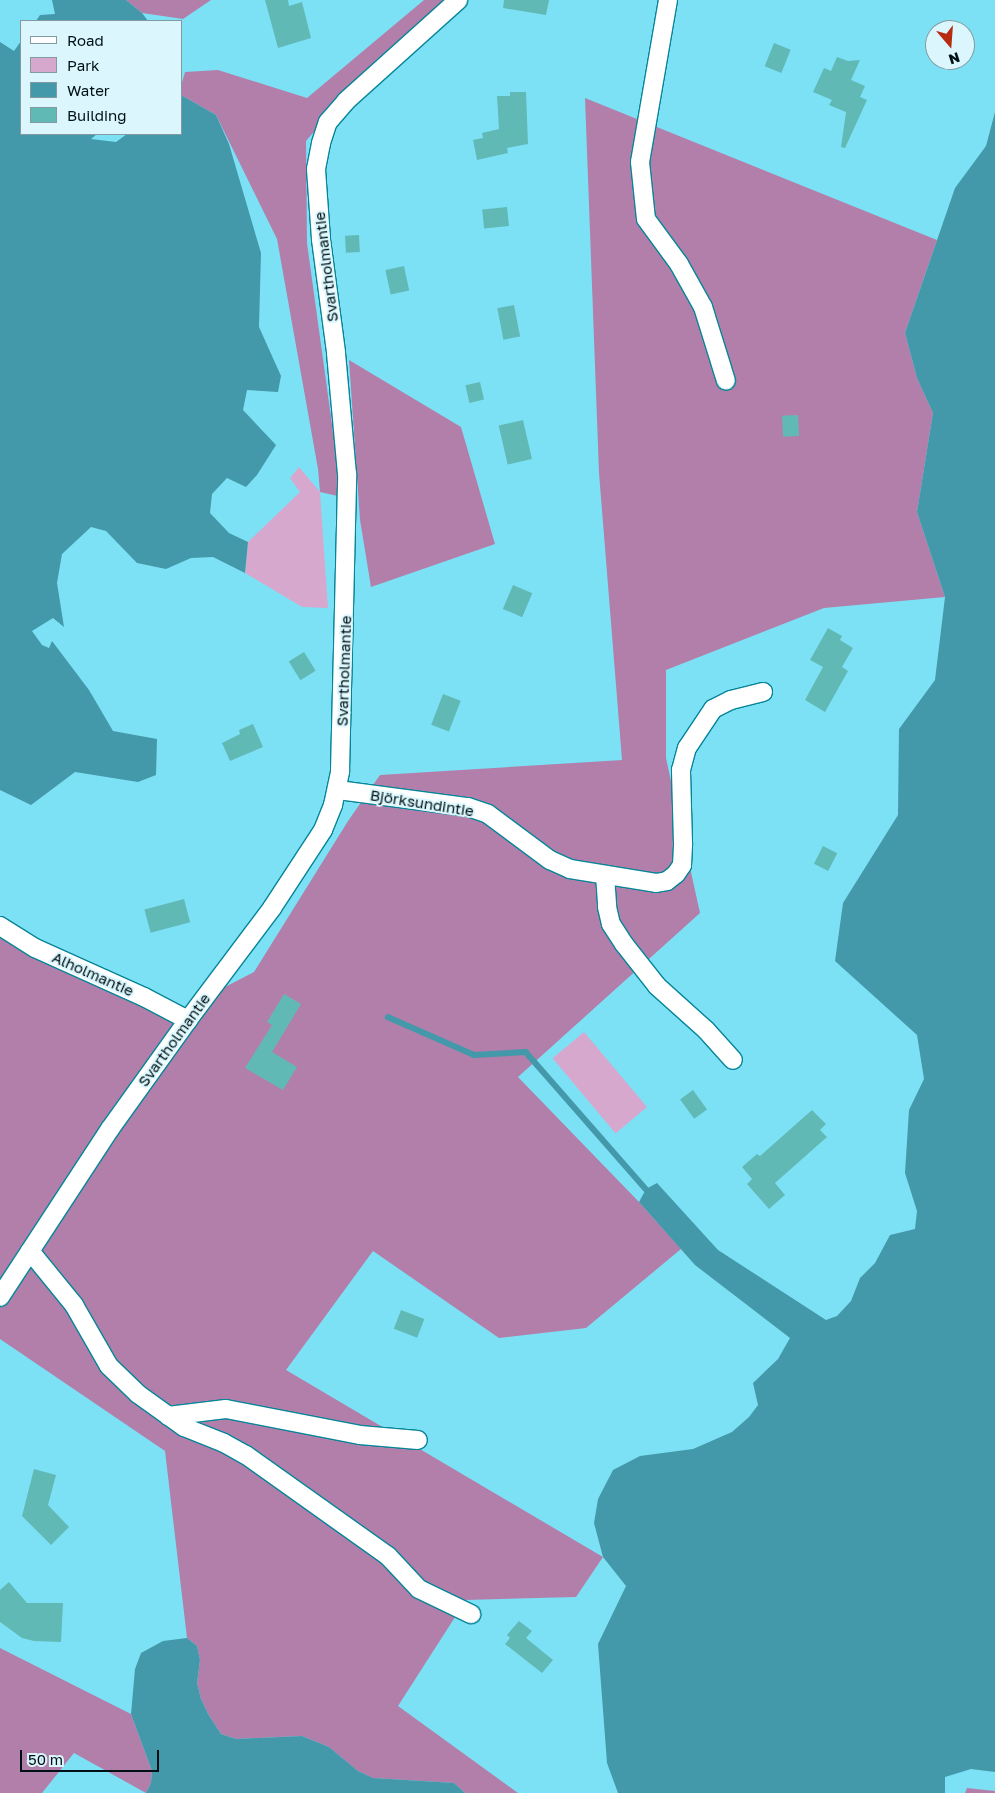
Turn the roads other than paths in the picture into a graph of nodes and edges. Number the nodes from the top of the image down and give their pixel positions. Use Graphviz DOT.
graph roads {
  1 [pos="458,0"];
  2 [pos="668,0"];
  3 [pos="726,381"];
  4 [pos="763,692"];
  5 [pos="338,790"];
  6 [pos="605,875"];
  7 [pos="0,926"];
  8 [pos="188,1020"];
  9 [pos="734,1060"];
  10 [pos="30,1251"];
  11 [pos="0,1297"];
  12 [pos="168,1416"];
  13 [pos="418,1440"];
  14 [pos="471,1614"];
  1 -- 5 [label="street, Svartholmantie"];
  2 -- 3 [label="street"];
  4 -- 6 [label="street, Björksundintie"];
  5 -- 6 [label="street, Björksundintie"];
  5 -- 8 [label="street, Svartholmantie"];
  6 -- 9 [label="street"];
  7 -- 8 [label="street, Alholmantie"];
  8 -- 10 [label="street, Svartholmantie"];
  10 -- 11 [label="street, Svartholmantie"];
  10 -- 12 [label="street"];
  12 -- 13 [label="street"];
  12 -- 14 [label="street"];
}
